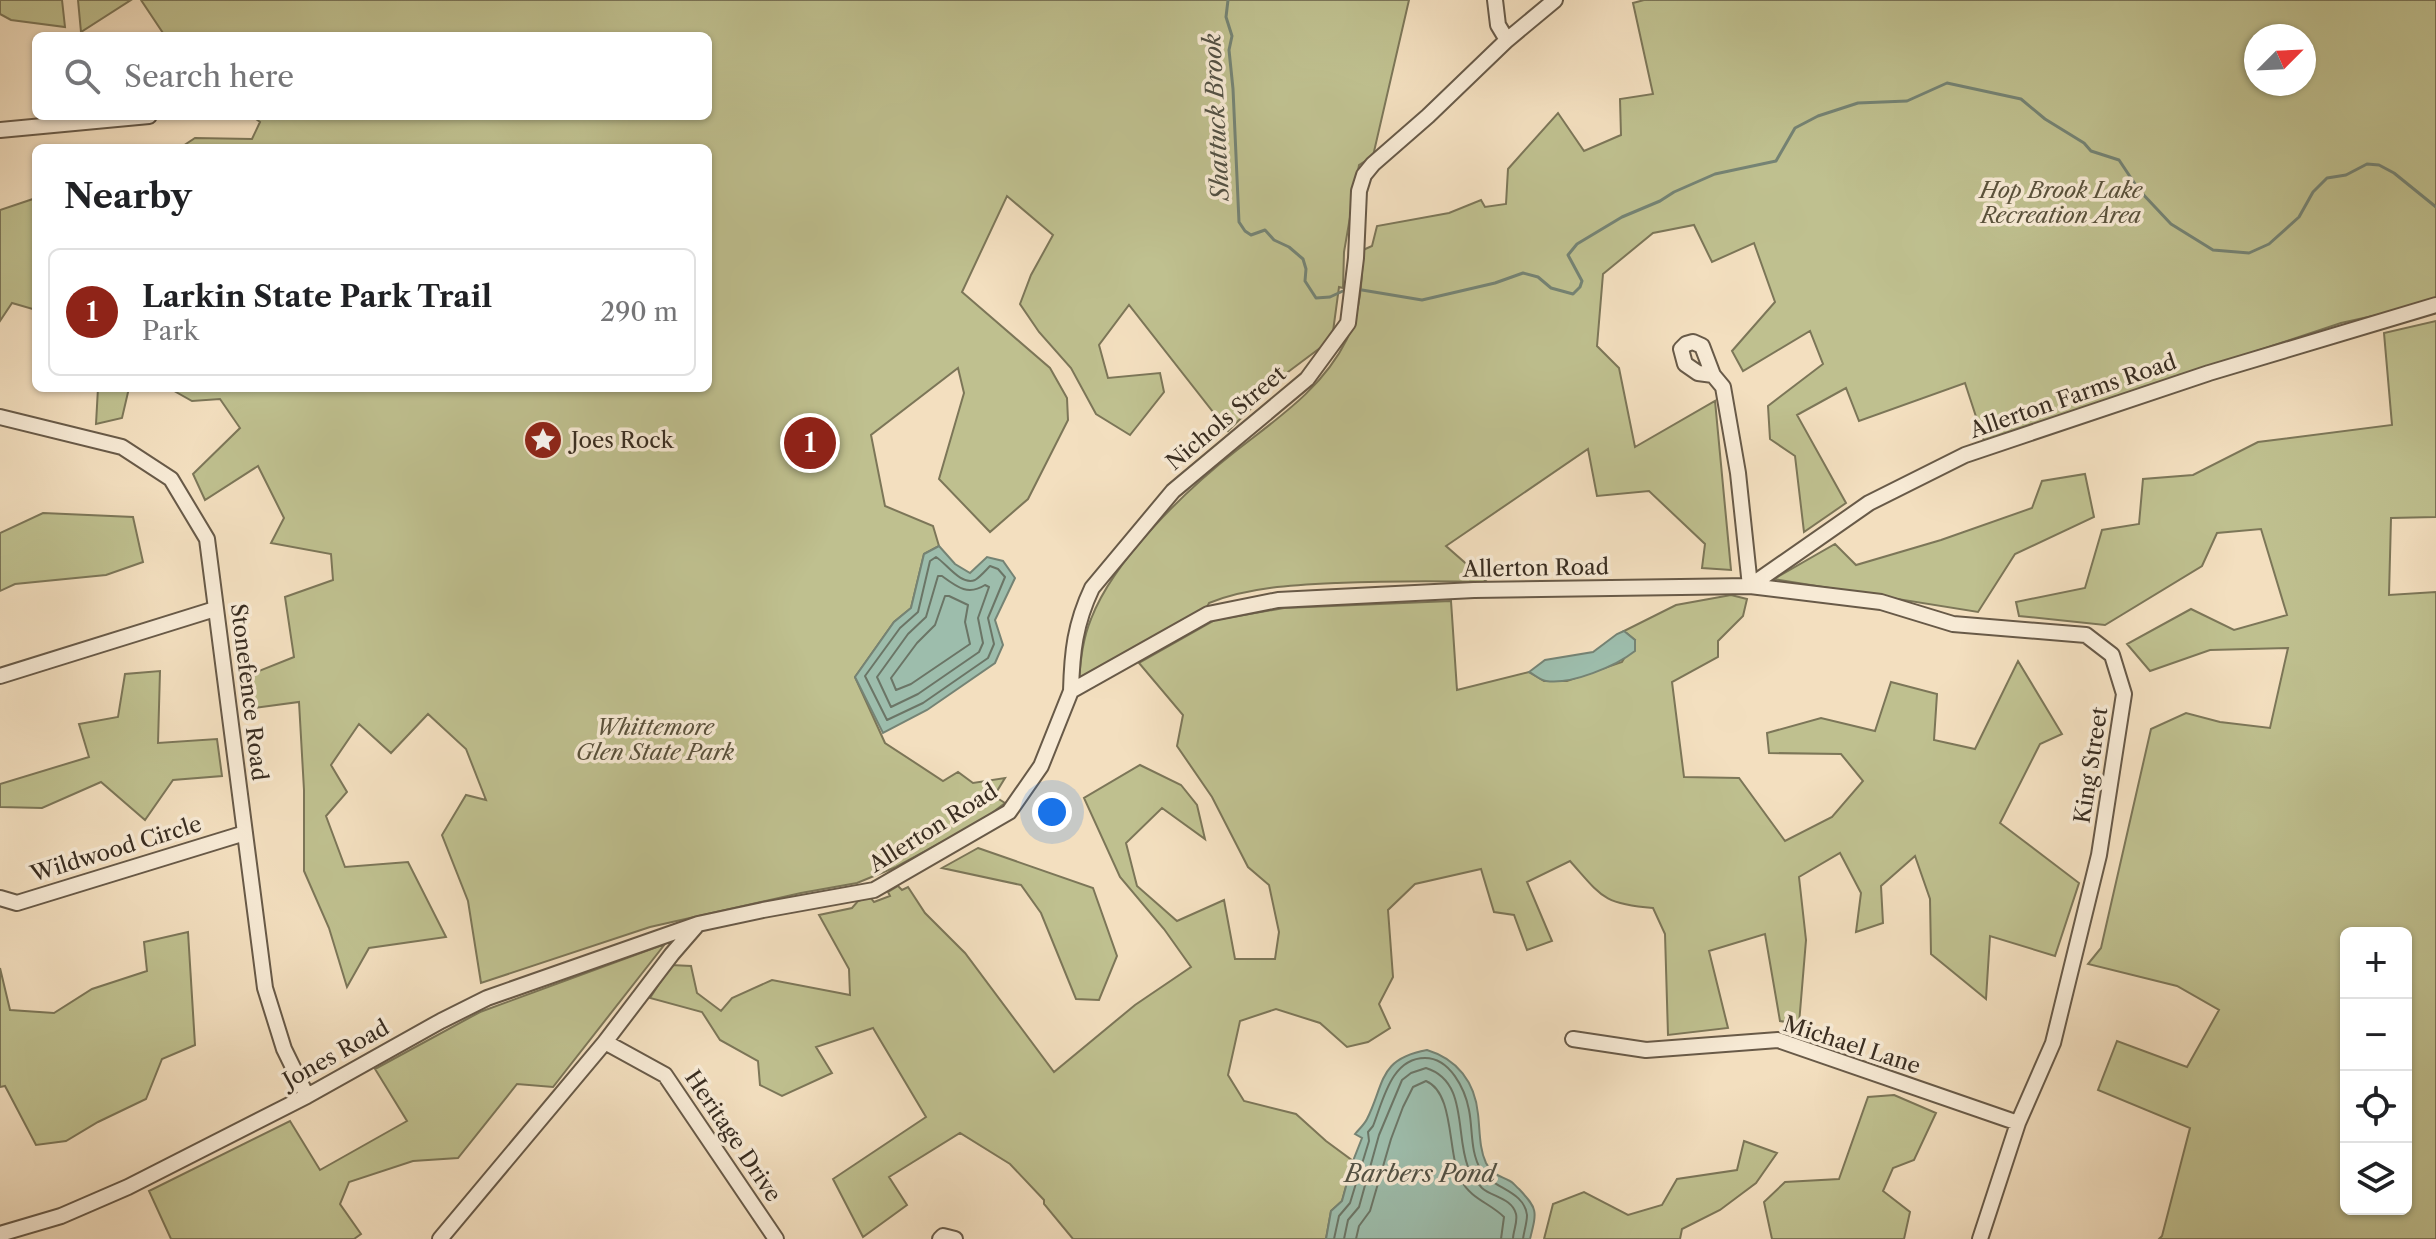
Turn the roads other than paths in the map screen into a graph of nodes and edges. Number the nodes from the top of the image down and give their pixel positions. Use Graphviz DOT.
graph roads {
  1 [pos="1495,0"];
  2 [pos="1555,0"];
  3 [pos="1507,40"];
  4 [pos="106,120"];
  5 [pos="0,130"];
  6 [pos="2436,305"];
  7 [pos="1713,375"];
  8 [pos="0,417"];
  9 [pos="1750,586"];
  10 [pos="215,609"];
  11 [pos="0,676"];
  12 [pos="1071,691"];
  13 [pos="245,833"];
  14 [pos="0,898"];
  15 [pos="698,924"];
  16 [pos="1573,1039"];
  17 [pos="605,1042"];
  18 [pos="307,1096"];
  19 [pos="2018,1123"];
  20 [pos="0,1234"];
  21 [pos="440,1239"];
  22 [pos="776,1239"];
  23 [pos="940,1239"];
  24 [pos="955,1239"];
  25 [pos="1980,1239"];
  1 -- 3 [label="street"];
  2 -- 3 [label="street"];
  3 -- 12 [label="street, Nichols Street"];
  4 -- 5 [label="street"];
  6 -- 9 [label="street, Allerton Farms Road"];
  7 -- 9 [label="street"];
  8 -- 10 [label="street, Stonefence Road"];
  9 -- 12 [label="street, Allerton Road"];
  9 -- 19 [label="street, King Street"];
  10 -- 11 [label="street"];
  10 -- 13 [label="street, Stonefence Road"];
  12 -- 15 [label="street, Allerton Road"];
  13 -- 14 [label="street, Wildwood Circle"];
  13 -- 18 [label="street, Stonefence Road"];
  15 -- 17 [label="street"];
  15 -- 18 [label="street, Jones Road"];
  16 -- 19 [label="street, Michael Lane"];
  17 -- 21 [label="street"];
  17 -- 22 [label="street, Heritage Drive"];
  18 -- 20 [label="street, Jones Road"];
  19 -- 25 [label="street, King Street"];
  23 -- 24 [label="street"];
}
